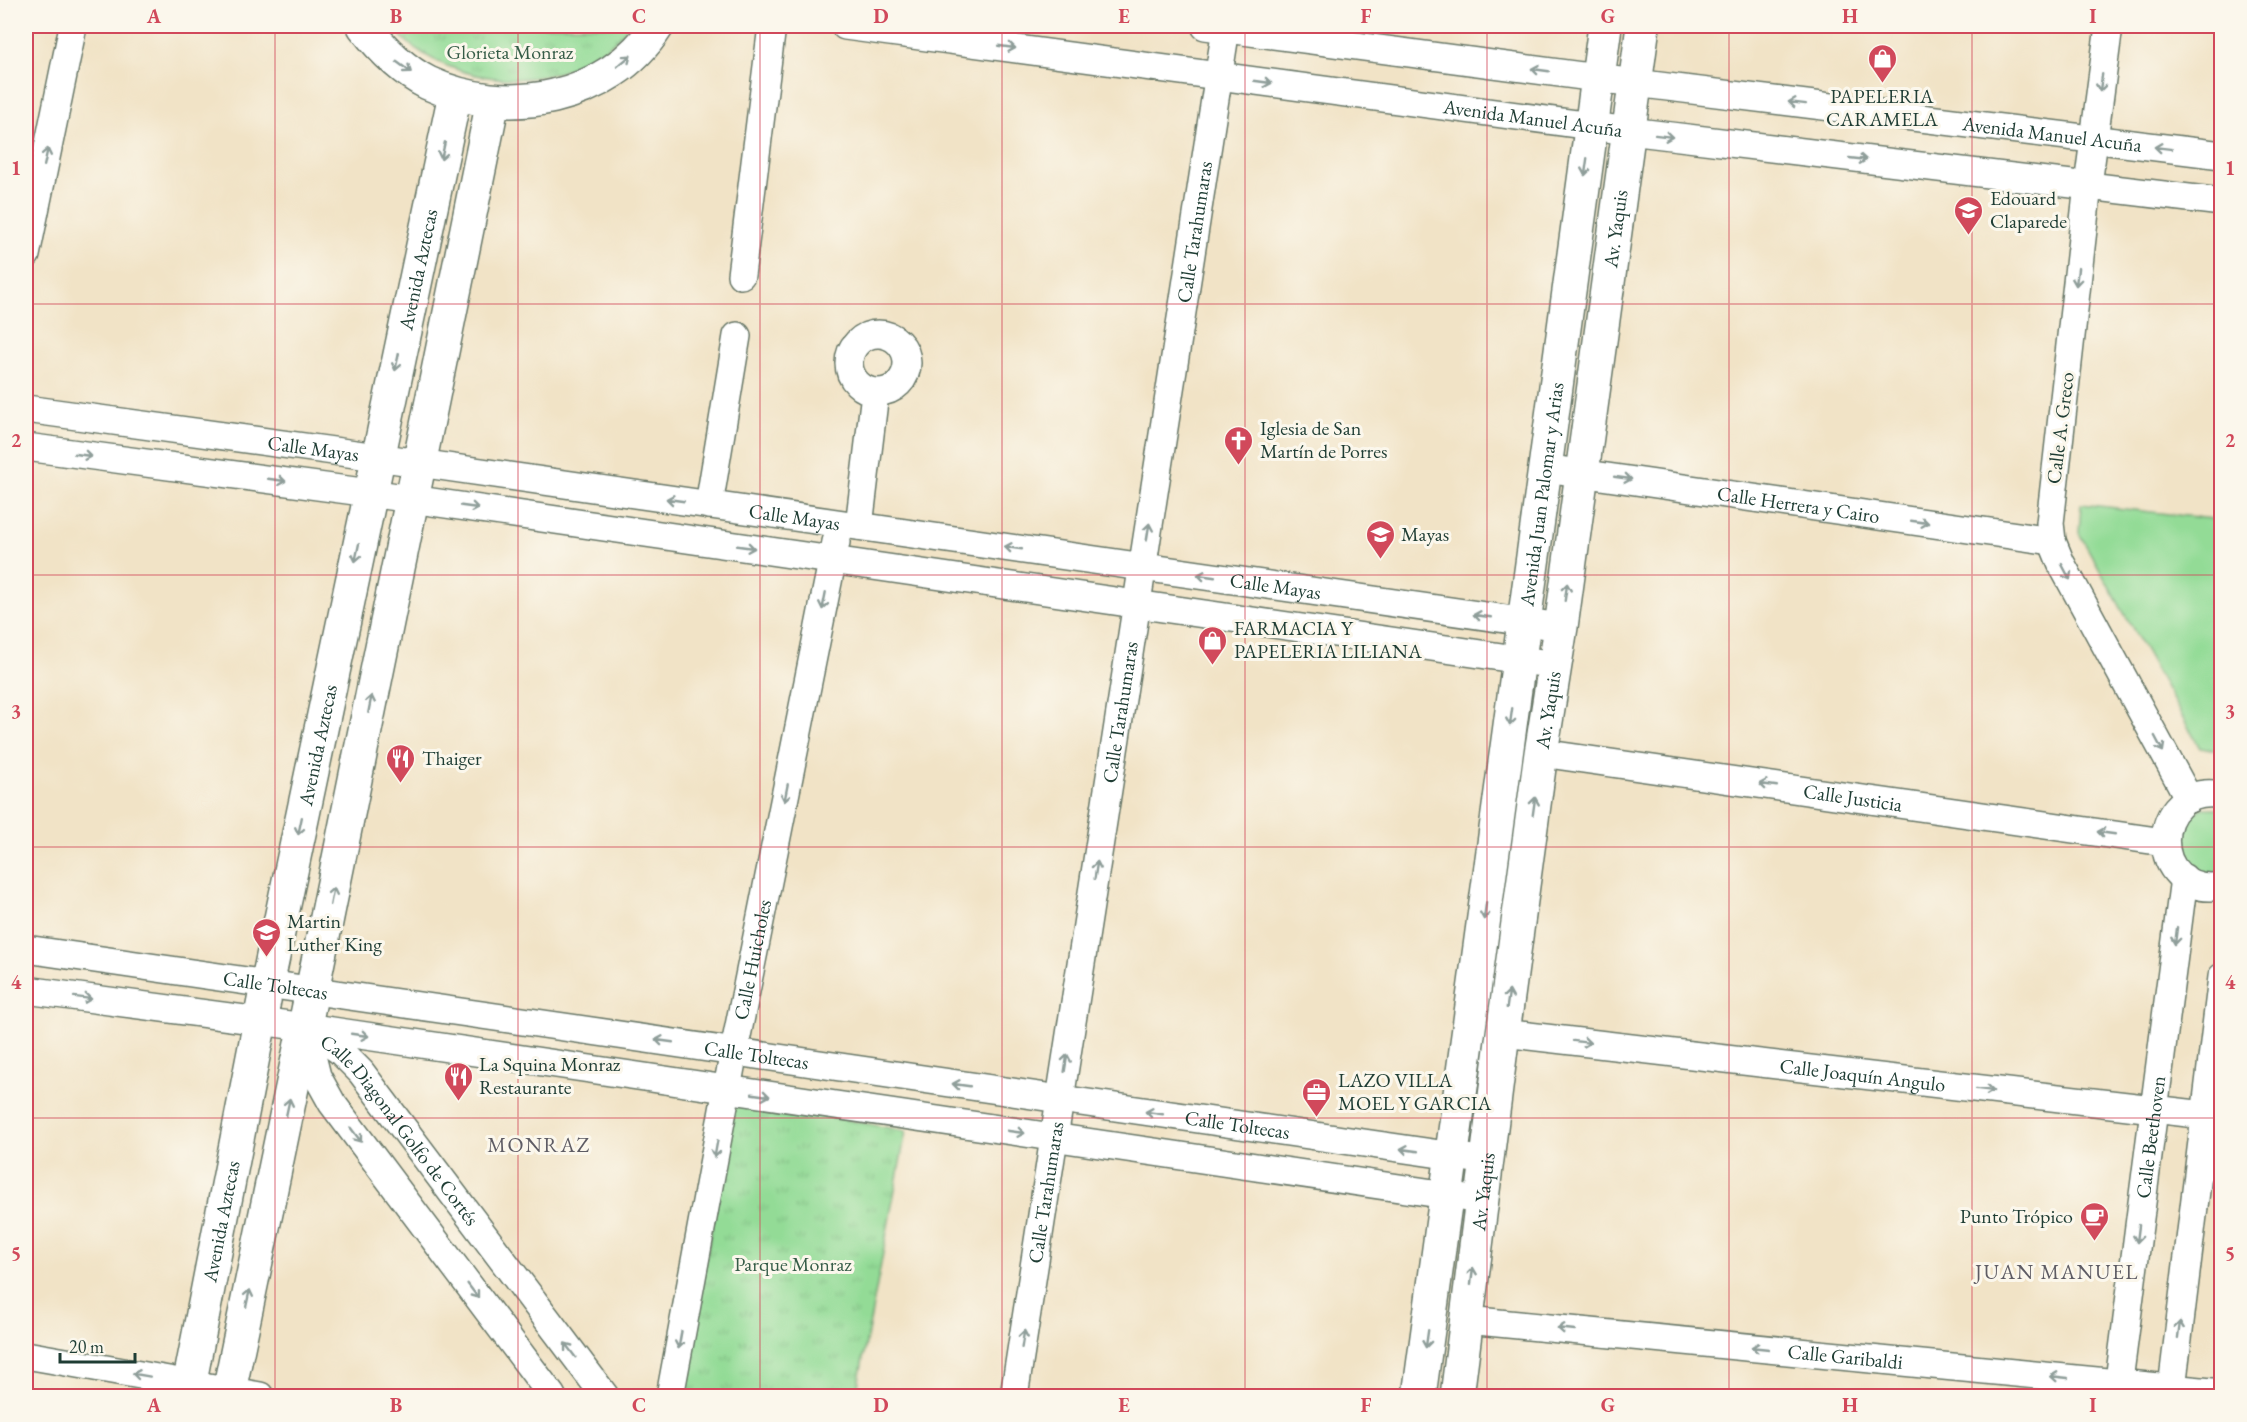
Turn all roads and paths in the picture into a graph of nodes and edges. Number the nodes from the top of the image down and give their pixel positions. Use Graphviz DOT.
graph roads {
  1 [pos="72,26"];
  2 [pos="364,26"];
  3 [pos="657,26"];
  4 [pos="772,26"];
  5 [pos="845,26"];
  6 [pos="1605,26"];
  7 [pos="1643,26"];
  8 [pos="2109,26"];
  9 [pos="1216,27"];
  10 [pos="1219,76"];
  11 [pos="1598,78"];
  12 [pos="1635,83"];
  13 [pos="455,94"];
  14 [pos="493,101"];
  15 [pos="1591,126"];
  16 [pos="1629,131"];
  17 [pos="2094,140"];
  18 [pos="2222,155"];
  19 [pos="2088,185"];
  20 [pos="2222,202"];
  21 [pos="26,255"];
  22 [pos="741,275"];
  23 [pos="1564,328"];
  24 [pos="737,336"];
  25 [pos="875,393"];
  26 [pos="26,409"];
  27 [pos="26,447"];
  28 [pos="377,457"];
  29 [pos="418,463"];
  30 [pos="1545,468"];
  31 [pos="1582,473"];
  32 [pos="370,493"];
  33 [pos="411,499"];
  34 [pos="709,505"];
  35 [pos="849,525"];
  36 [pos="2052,541"];
  37 [pos="832,560"];
  38 [pos="1143,567"];
  39 [pos="1137,604"];
  40 [pos="1524,622"];
  41 [pos="1561,627"];
  42 [pos="1519,660"];
  43 [pos="1556,665"];
  44 [pos="1541,753"];
  45 [pos="2222,795"];
  46 [pos="2189,799"];
  47 [pos="2164,842"];
  48 [pos="2184,878"];
  49 [pos="2222,886"];
  50 [pos="26,949"];
  51 [pos="2222,978"];
  52 [pos="267,985"];
  53 [pos="26,990"];
  54 [pos="312,991"];
  55 [pos="260,1021"];
  56 [pos="305,1027"];
  57 [pos="1503,1033"];
  58 [pos="734,1051"];
  59 [pos="727,1090"];
  60 [pos="1060,1100"];
  61 [pos="2154,1109"];
  62 [pos="2213,1116"];
  63 [pos="1054,1138"];
  64 [pos="1452,1156"];
  65 [pos="1488,1161"];
  66 [pos="1447,1195"];
  67 [pos="1482,1200"];
  68 [pos="1467,1320"];
  69 [pos="26,1355"];
  70 [pos="189,1390"];
  71 [pos="2118,1390"];
  72 [pos="2172,1392"];
  73 [pos="2222,1393"];
  74 [pos="239,1395"];
  75 [pos="552,1396"];
  76 [pos="605,1396"];
  77 [pos="670,1396"];
  78 [pos="1014,1396"];
  79 [pos="1419,1396"];
  80 [pos="1457,1396"];
  21 -- 1 [label="street, one-way"];
  2 -- 13 [label="street, one-way"];
  14 -- 3 [label="street, one-way"];
  4 -- 22 [label="street"];
  5 -- 10 [label="street, Avenida Manuel Acuña, one-way"];
  6 -- 11 [label="street, Av. Yaquis"];
  7 -- 12 [label="street, Av. Yaquis"];
  8 -- 17 [label="street, Calle A. Greco, one-way"];
  9 -- 10 [label="street, Calle Tarahumaras"];
  11 -- 9 [label="street, Avenida Manuel Acuña, one-way"];
  10 -- 15 [label="street, Avenida Manuel Acuña, one-way"];
  38 -- 10 [label="street, Calle Tarahumaras, one-way"];
  11 -- 12 [label="street, Avenida Manuel Acuña"];
  11 -- 15 [label="street, Av. Yaquis"];
  12 -- 16 [label="street, Av. Yaquis"];
  17 -- 12 [label="street, Avenida Manuel Acuña, one-way"];
  13 -- 14 [label="street"];
  13 -- 28 [label="street, Avenida Aztecas, one-way"];
  14 -- 29 [label="street, Avenida Aztecas"];
  15 -- 16 [label="street, Avenida Manuel Acuña"];
  15 -- 23 [label="street, Av. Yaquis, one-way"];
  16 -- 19 [label="street, Avenida Manuel Acuña, one-way"];
  16 -- 31 [label="street, Av. Yaquis"];
  18 -- 17 [label="street, Avenida Manuel Acuña, one-way"];
  17 -- 19 [label="street, Calle A. Greco"];
  19 -- 20 [label="street, Avenida Manuel Acuña"];
  19 -- 36 [label="street, Calle A. Greco, one-way"];
  23 -- 30 [label="street, Avenida Juan Palomar y Arias"];
  24 -- 34 [label="street"];
  25 -- 35 [label="street, Calle Huicholes"];
  26 -- 28 [label="street, Calle Mayas"];
  27 -- 32 [label="street, Calle Mayas, one-way"];
  28 -- 29 [label="street, Calle Mayas"];
  28 -- 32 [label="street, Avenida Aztecas"];
  29 -- 33 [label="street, Avenida Aztecas"];
  34 -- 29 [label="street, Calle Mayas, one-way"];
  30 -- 31 [label="street, Calle Herrera y Cairo"];
  30 -- 40 [label="street, Avenida Juan Palomar y Arias"];
  31 -- 36 [label="street, Calle Herrera y Cairo, one-way"];
  41 -- 31 [label="street, Av. Yaquis, one-way"];
  32 -- 33 [label="street, Calle Mayas"];
  32 -- 52 [label="street, Avenida Aztecas, one-way"];
  33 -- 37 [label="street, Calle Mayas, one-way"];
  54 -- 33 [label="street, Avenida Aztecas, one-way"];
  34 -- 35 [label="street, Calle Mayas"];
  35 -- 37 [label="street, Calle Huicholes"];
  38 -- 35 [label="street, Calle Mayas, one-way"];
  36 -- 46 [label="street, Calle A. Greco, one-way"];
  37 -- 39 [label="street, Calle Mayas"];
  37 -- 58 [label="street, Calle Huicholes, one-way"];
  38 -- 39 [label="street, Calle Tarahumaras"];
  40 -- 38 [label="street, Calle Mayas, one-way"];
  39 -- 42 [label="street, Calle Mayas"];
  60 -- 39 [label="street, Calle Tarahumaras, one-way"];
  40 -- 41 [label="street, Calle Mayas"];
  40 -- 42 [label="street, Avenida Juan Palomar y Arias"];
  41 -- 43 [label="street, Av. Yaquis"];
  42 -- 43 [label="street, Calle Mayas"];
  42 -- 64 [label="street, Av. Yaquis, one-way"];
  43 -- 44 [label="street, Av. Yaquis"];
  47 -- 44 [label="street, Calle Justicia, one-way"];
  57 -- 44 [label="street, Av. Yaquis, one-way"];
  45 -- 46 [label="street"];
  46 -- 47 [label="street"];
  47 -- 48 [label="street"];
  48 -- 49 [label="street"];
  48 -- 61 [label="street, Calle Beethoven, one-way"];
  50 -- 52 [label="street, Calle Toltecas"];
  51 -- 62 [label="street"];
  52 -- 54 [label="street, Calle Toltecas"];
  52 -- 55 [label="street, Avenida Aztecas"];
  53 -- 55 [label="street, Calle Toltecas, one-way"];
  54 -- 56 [label="street, Avenida Aztecas"];
  58 -- 54 [label="street, Calle Toltecas, one-way"];
  55 -- 56 [label="street, Calle Toltecas"];
  55 -- 70 [label="street, Avenida Aztecas"];
  56 -- 59 [label="street, Calle Toltecas, one-way"];
  74 -- 56 [label="street, Avenida Aztecas, one-way"];
  56 -- 75 [label="street, Calle Diagonal Golfo de Cortés, one-way"];
  76 -- 56 [label="street, Calle Diagonal Golfo de Cortés, one-way"];
  57 -- 61 [label="street, Calle Joaquín Angulo, one-way"];
  57 -- 65 [label="street, Av. Yaquis"];
  58 -- 59 [label="street, Calle Huicholes"];
  60 -- 58 [label="street, Calle Toltecas, one-way"];
  59 -- 63 [label="street, Calle Toltecas, one-way"];
  59 -- 77 [label="street, Calle Huicholes, one-way"];
  60 -- 63 [label="street, Calle Tarahumaras"];
  64 -- 60 [label="street, Calle Toltecas, one-way"];
  61 -- 62 [label="street, Calle Joaquín Angulo"];
  61 -- 71 [label="street, Calle Beethoven, one-way"];
  72 -- 62 [label="street, one-way"];
  63 -- 66 [label="street, Calle Toltecas"];
  78 -- 63 [label="street, Calle Tarahumaras, one-way"];
  64 -- 65 [label="street, Calle Toltecas"];
  64 -- 66 [label="street, Av. Yaquis"];
  65 -- 67 [label="street, Av. Yaquis"];
  66 -- 67 [label="street, Calle Toltecas"];
  66 -- 79 [label="street, Av. Yaquis, one-way"];
  68 -- 67 [label="street, Av. Yaquis, one-way"];
  71 -- 68 [label="street, Calle Garibaldi, one-way"];
  68 -- 80 [label="street, Av. Yaquis"];
  70 -- 69 [label="street, one-way"];
  70 -- 74 [label="street"];
  71 -- 72 [label="street, Calle Garibaldi"];
  72 -- 73 [label="street, Calle Garibaldi"];
}
